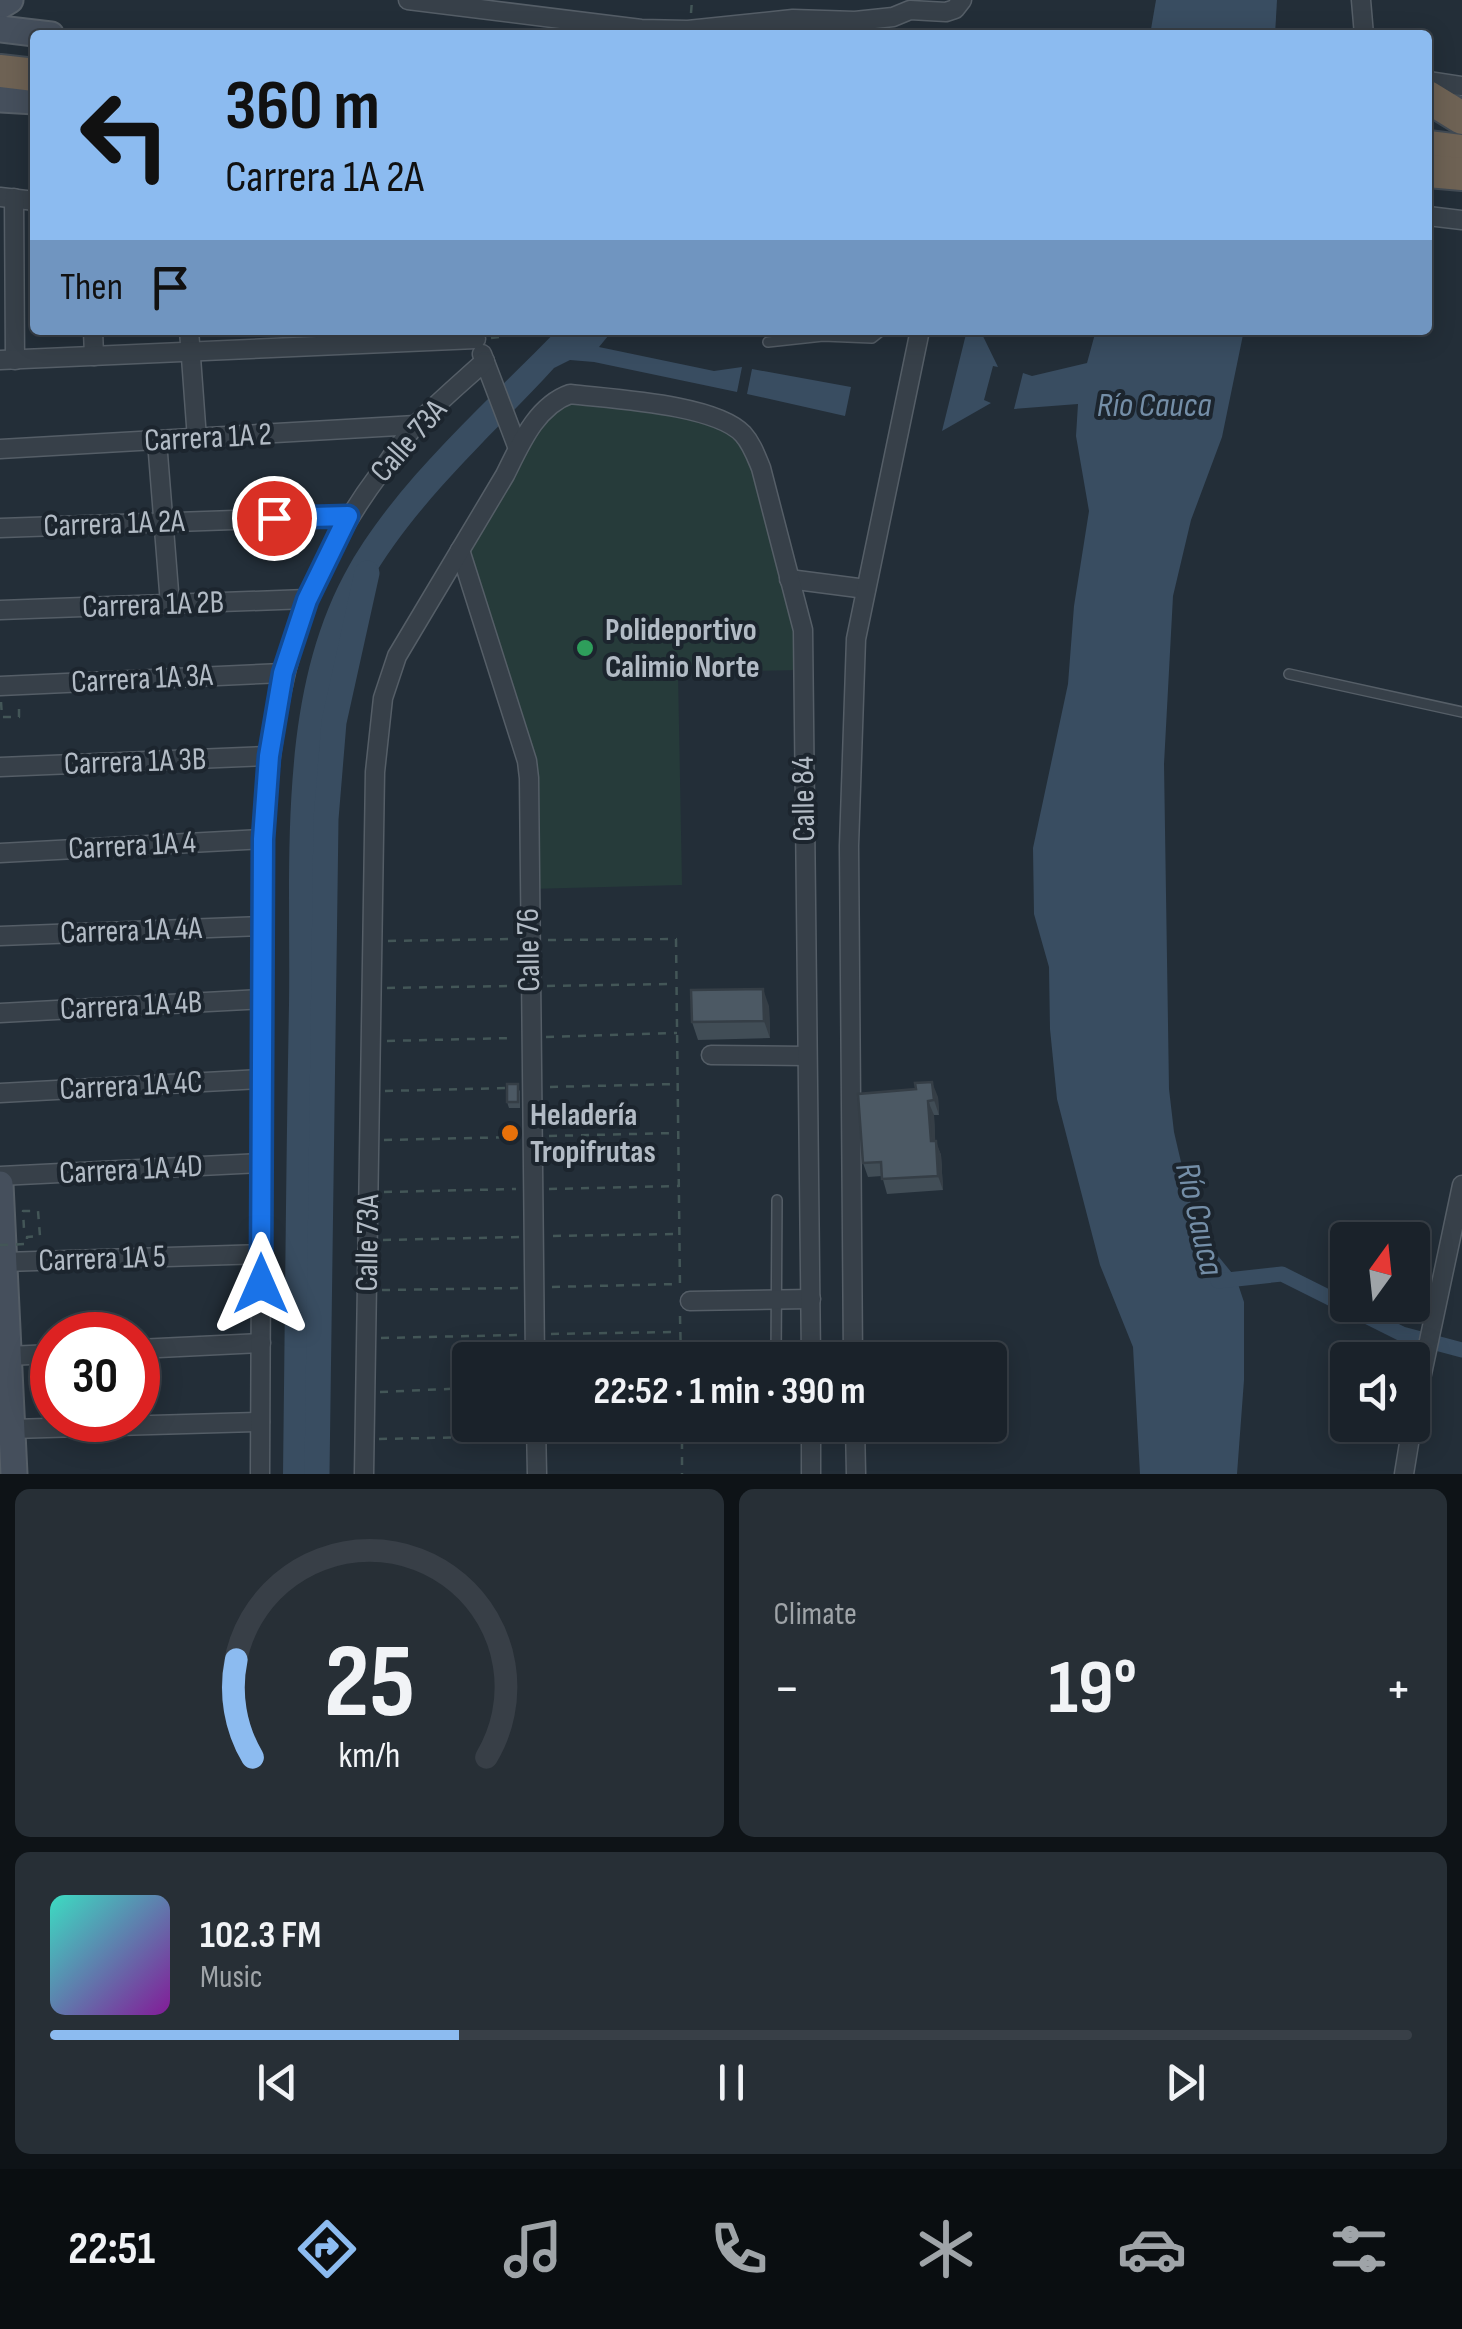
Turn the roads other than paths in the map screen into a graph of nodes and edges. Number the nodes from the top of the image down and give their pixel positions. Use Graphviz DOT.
graph roads {
  1 [pos="10,0"];
  2 [pos="408,0"];
  3 [pos="962,0"];
  4 [pos="1361,0"];
  5 [pos="482,4"];
  6 [pos="912,5"];
  7 [pos="0,6"];
  8 [pos="0,29"];
  9 [pos="1364,30"];
  10 [pos="30,33"];
  11 [pos="0,50"];
  12 [pos="30,53"];
  13 [pos="0,71"];
  14 [pos="30,74"];
  15 [pos="1432,82"];
  16 [pos="1462,86"];
  17 [pos="0,98"];
  18 [pos="1432,99"];
  19 [pos="30,101"];
  20 [pos="1462,118"];
  21 [pos="1432,124"];
  22 [pos="1462,128"];
  23 [pos="1432,147"];
  24 [pos="1462,151"];
  25 [pos="1432,171"];
  26 [pos="1462,174"];
  27 [pos="7,198"];
  28 [pos="1432,216"];
  29 [pos="1462,220"];
  30 [pos="94,335"];
  31 [pos="189,335"];
  32 [pos="432,335"];
  33 [pos="475,335"];
  34 [pos="876,335"];
  35 [pos="919,335"];
  36 [pos="258,339"];
  37 [pos="768,342"];
  38 [pos="190,352"];
  39 [pos="94,356"];
  40 [pos="7,360"];
  41 [pos="485,361"];
  42 [pos="563,396"];
  43 [pos="416,425"];
  44 [pos="197,438"];
  45 [pos="158,441"];
  46 [pos="517,446"];
  47 [pos="0,449"];
  48 [pos="348,516"];
  49 [pos="164,522"];
  50 [pos="0,528"];
  51 [pos="460,550"];
  52 [pos="789,579"];
  53 [pos="866,589"];
  54 [pos="307,600"];
  55 [pos="170,604"];
  56 [pos="0,610"];
  57 [pos="283,673"];
  58 [pos="1289,674"];
  59 [pos="9,687"];
  60 [pos="1462,712"];
  61 [pos="269,756"];
  62 [pos="0,768"];
  63 [pos="263,839"];
  64 [pos="0,853"];
  65 [pos="263,926"];
  66 [pos="0,936"];
  67 [pos="262,999"];
  68 [pos="0,1013"];
  69 [pos="711,1056"];
  70 [pos="807,1056"];
  71 [pos="262,1079"];
  72 [pos="0,1093"];
  73 [pos="262,1163"];
  74 [pos="0,1180"];
  75 [pos="1462,1184"];
  76 [pos="776,1200"];
  77 [pos="2,1254"];
  78 [pos="261,1254"];
  79 [pos="811,1299"];
  80 [pos="776,1301"];
  81 [pos="683,1305"];
  82 [pos="261,1342"];
  83 [pos="535,1342"];
  84 [pos="776,1342"];
  85 [pos="811,1342"];
  86 [pos="853,1342"];
  87 [pos="1428,1342"];
  88 [pos="160,1348"];
  89 [pos="30,1355"];
  90 [pos="8,1356"];
  91 [pos="260,1422"];
  92 [pos="12,1429"];
  93 [pos="536,1442"];
  94 [pos="811,1442"];
  95 [pos="855,1442"];
  96 [pos="1409,1442"];
  97 [pos="14,1474"];
  98 [pos="260,1474"];
  99 [pos="364,1474"];
  100 [pos="537,1474"];
  101 [pos="812,1474"];
  102 [pos="856,1474"];
  103 [pos="1404,1474"];
  1 -- 7 [label="main road"];
  2 -- 5 [label="street"];
  3 -- 6 [label="street"];
  4 -- 9 [label="street"];
  5 -- 6 [label="street"];
  8 -- 10 [label="main road"];
  11 -- 12 [label="highway"];
  13 -- 14 [label="highway"];
  15 -- 16 [label="street"];
  17 -- 19 [label="main road"];
  18 -- 20 [label="highway"];
  21 -- 22 [label="highway"];
  23 -- 24 [label="highway"];
  25 -- 26 [label="highway"];
  27 -- 40 [label="street"];
  28 -- 29 [label="street"];
  30 -- 39 [label="street"];
  31 -- 38 [label="street"];
  32 -- 36 [label="street"];
  33 -- 41 [label="street, Calle 73A"];
  34 -- 37 [label="lane"];
  35 -- 53 [label="street, Calle 84"];
  36 -- 38 [label="street"];
  38 -- 39 [label="street"];
  38 -- 44 [label="street"];
  39 -- 40 [label="street"];
  41 -- 43 [label="street, Calle 73A"];
  41 -- 46 [label="street, Calle 73A"];
  42 -- 46 [label="street, Calle 73A"];
  42 -- 52 [label="street, Calle 84"];
  43 -- 44 [label="street, Carrera 1A 2"];
  43 -- 48 [label="street, Calle 73A"];
  44 -- 45 [label="street, Carrera 1A 2"];
  45 -- 47 [label="street, Carrera 1A 2"];
  45 -- 49 [label="street"];
  46 -- 51 [label="street, Calle 73A"];
  48 -- 49 [label="street, Carrera 1A 2A"];
  48 -- 54 [label="street, Calle 73A"];
  49 -- 50 [label="street, Carrera 1A 2A"];
  49 -- 55 [label="street"];
  51 -- 83 [label="street, Calle 76"];
  51 -- 99 [label="street, Calle 73A"];
  52 -- 53 [label="street"];
  52 -- 70 [label="street, Calle 84"];
  53 -- 86 [label="street, Calle 84"];
  54 -- 55 [label="street, Carrera 1A 2B"];
  54 -- 57 [label="street, Calle 73A"];
  55 -- 56 [label="street, Carrera 1A 2B"];
  57 -- 59 [label="street, Carrera 1A 3A"];
  57 -- 61 [label="street, Calle 73A"];
  58 -- 60 [label="lane"];
  61 -- 62 [label="street, Carrera 1A 3B"];
  61 -- 63 [label="street, Calle 73A"];
  63 -- 64 [label="street, Carrera 1A 4"];
  63 -- 65 [label="street, Calle 73A"];
  65 -- 66 [label="street, Carrera 1A 4A"];
  65 -- 67 [label="street, Calle 73A"];
  67 -- 68 [label="street, Carrera 1A 4B"];
  67 -- 71 [label="street, Calle 73A"];
  69 -- 70 [label="street"];
  70 -- 79 [label="street, Calle 84"];
  71 -- 72 [label="street, Carrera 1A 4C"];
  71 -- 73 [label="street, Calle 73A"];
  73 -- 74 [label="street, Carrera 1A 4D"];
  73 -- 78 [label="street, Calle 73A"];
  74 -- 77 [label="main road"];
  75 -- 87 [label="street"];
  76 -- 80 [label="lane"];
  77 -- 78 [label="street, Carrera 1A 5"];
  77 -- 90 [label="main road"];
  78 -- 82 [label="street, Calle 73A"];
  79 -- 80 [label="street"];
  79 -- 85 [label="street, Calle 84"];
  80 -- 81 [label="street"];
  80 -- 84 [label="lane"];
  82 -- 88 [label="street"];
  82 -- 91 [label="street, Calle 73A"];
  89 -- 90 [label="street"];
  90 -- 92 [label="main road"];
  91 -- 92 [label="street"];
  91 -- 98 [label="street, Calle 73A"];
  92 -- 97 [label="main road"];
  93 -- 100 [label="street"];
  94 -- 101 [label="street"];
  95 -- 102 [label="street"];
  96 -- 103 [label="street"];
}
